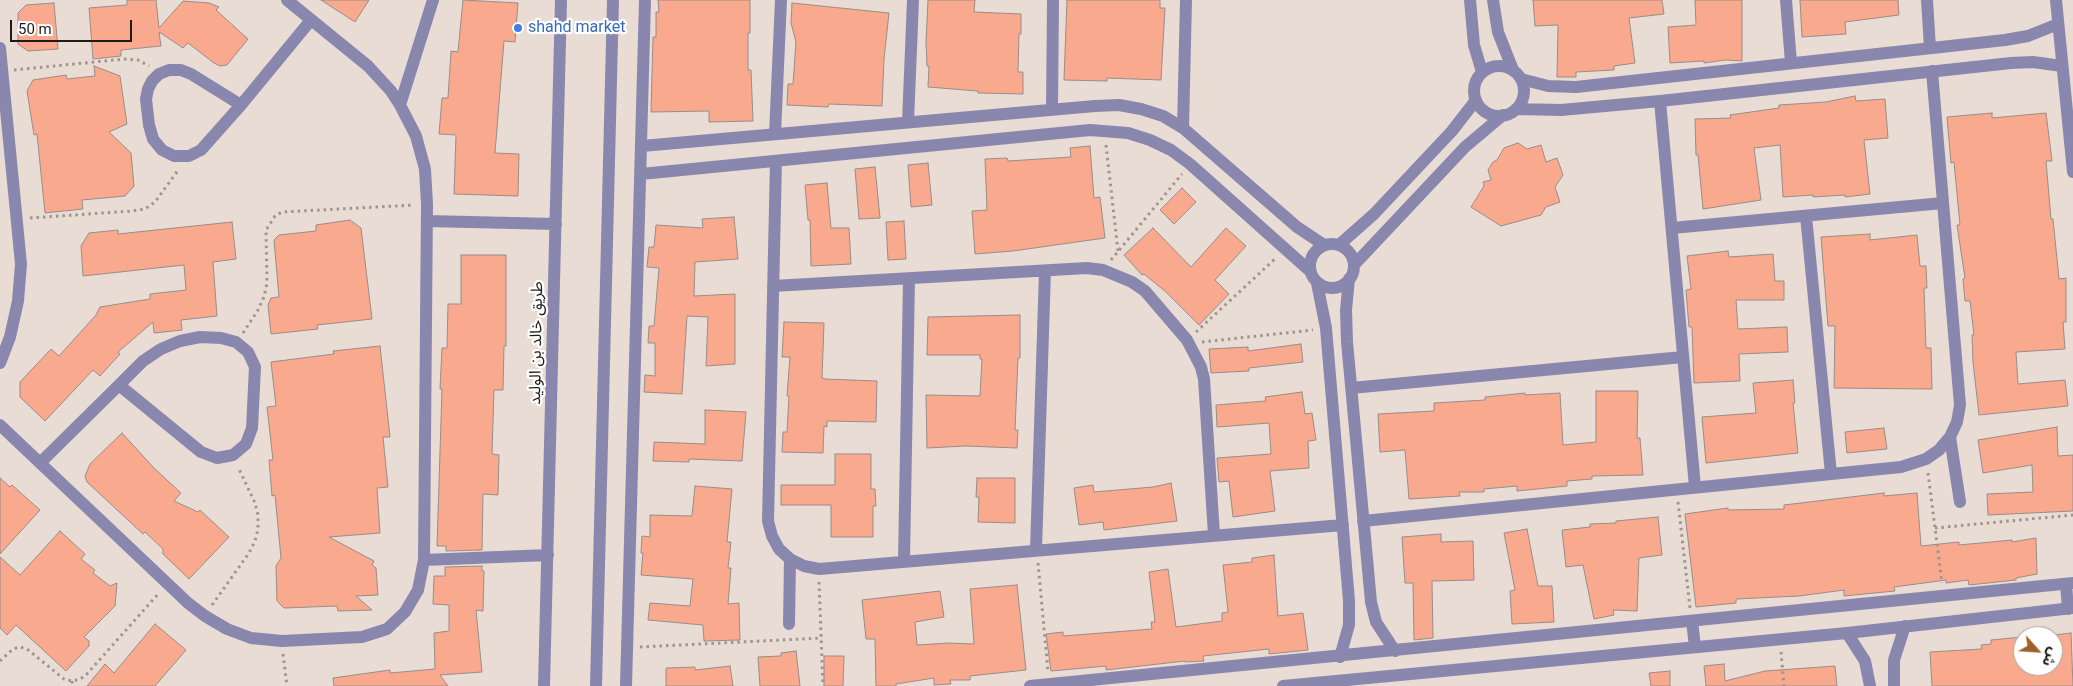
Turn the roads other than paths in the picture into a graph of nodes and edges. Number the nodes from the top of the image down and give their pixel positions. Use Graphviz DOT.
graph roads {
  1 [pos="286,0"];
  2 [pos="433,0"];
  3 [pos="561,0"];
  4 [pos="613,0"];
  5 [pos="645,0"];
  6 [pos="782,0"];
  7 [pos="913,0"];
  8 [pos="1053,0"];
  9 [pos="1186,0"];
  10 [pos="1470,0"];
  11 [pos="1493,0"];
  12 [pos="1786,0"];
  13 [pos="1927,0"];
  14 [pos="2056,0"];
  15 [pos="312,20"];
  16 [pos="2058,24"];
  17 [pos="0,48"];
  18 [pos="1930,48"];
  19 [pos="1791,63"];
  20 [pos="2062,66"];
  21 [pos="1932,71"];
  22 [pos="1482,72"];
  23 [pos="1517,75"];
  24 [pos="1476,100"];
  25 [pos="1660,101"];
  26 [pos="241,105"];
  27 [pos="400,105"];
  28 [pos="1052,109"];
  29 [pos="1516,109"];
  30 [pos="1503,115"];
  31 [pos="4,122"];
  32 [pos="908,122"];
  33 [pos="1183,128"];
  34 [pos="775,134"];
  35 [pos="642,146"];
  36 [pos="776,161"];
  37 [pos="2073,172"];
  38 [pos="641,174"];
  39 [pos="1943,203"];
  40 [pos="1806,216"];
  41 [pos="427,221"];
  42 [pos="556,224"];
  43 [pos="1672,228"];
  44 [pos="1324,244"];
  45 [pos="1339,244"];
  46 [pos="1354,265"];
  47 [pos="1045,271"];
  48 [pos="1310,271"];
  49 [pos="910,279"];
  50 [pos="1349,280"];
  51 [pos="1317,283"];
  52 [pos="773,286"];
  53 [pos="1683,357"];
  54 [pos="0,363"];
  55 [pos="119,385"];
  56 [pos="1351,388"];
  57 [pos="0,425"];
  58 [pos="1950,437"];
  59 [pos="40,463"];
  60 [pos="1831,474"];
  61 [pos="1694,488"];
  62 [pos="1960,502"];
  63 [pos="1363,521"];
  64 [pos="1343,525"];
  65 [pos="1214,535"];
  66 [pos="1036,550"];
  67 [pos="548,555"];
  68 [pos="790,559"];
  69 [pos="424,560"];
  70 [pos="904,561"];
  71 [pos="2069,583"];
  72 [pos="2070,609"];
  73 [pos="1692,621"];
  74 [pos="789,624"];
  75 [pos="1905,626"];
  76 [pos="1847,633"];
  77 [pos="1695,647"];
  78 [pos="1395,651"];
  79 [pos="1340,657"];
  80 [pos="1380,681"];
  81 [pos="1117,682"];
  82 [pos="1357,682"];
  83 [pos="544,686"];
  84 [pos="596,686"];
  85 [pos="626,686"];
  86 [pos="1030,686"];
  87 [pos="1283,686"];
  88 [pos="1870,686"];
  89 [pos="1894,686"];
  1 -- 15 [label="street"];
  2 -- 27 [label="street"];
  3 -- 42 [label="street, طريق خالد بن الوليد"];
  4 -- 84 [label="street"];
  5 -- 35 [label="street"];
  6 -- 34 [label="street"];
  7 -- 32 [label="street"];
  8 -- 28 [label="street"];
  9 -- 33 [label="street"];
  10 -- 22 [label="street"];
  11 -- 23 [label="street"];
  12 -- 19 [label="street"];
  13 -- 18 [label="street"];
  14 -- 16 [label="street"];
  15 -- 26 [label="street"];
  15 -- 27 [label="street"];
  16 -- 18 [label="street"];
  16 -- 20 [label="street"];
  17 -- 31 [label="street"];
  18 -- 19 [label="street"];
  19 -- 23 [label="street"];
  20 -- 21 [label="street"];
  20 -- 37 [label="street"];
  21 -- 25 [label="street"];
  21 -- 39 [label="street"];
  22 -- 23 [label="street"];
  22 -- 24 [label="street"];
  23 -- 29 [label="street"];
  24 -- 30 [label="street"];
  24 -- 45 [label="street"];
  25 -- 29 [label="street"];
  25 -- 43 [label="street"];
  26 -- 26 [label="street"];
  27 -- 41 [label="street"];
  28 -- 32 [label="street"];
  28 -- 33 [label="street"];
  29 -- 30 [label="street"];
  30 -- 46 [label="street"];
  31 -- 54 [label="street"];
  32 -- 34 [label="street"];
  33 -- 44 [label="street"];
  34 -- 35 [label="street"];
  35 -- 38 [label="street"];
  36 -- 38 [label="street"];
  36 -- 48 [label="street"];
  36 -- 52 [label="street"];
  38 -- 85 [label="street"];
  39 -- 40 [label="street"];
  39 -- 58 [label="street"];
  40 -- 43 [label="street"];
  40 -- 60 [label="street"];
  41 -- 42 [label="street"];
  41 -- 69 [label="street"];
  42 -- 67 [label="street, طريق خالد بن الوليد"];
  43 -- 53 [label="street"];
  44 -- 45 [label="street"];
  44 -- 48 [label="street"];
  45 -- 46 [label="street"];
  46 -- 50 [label="street"];
  47 -- 49 [label="street"];
  47 -- 65 [label="street"];
  47 -- 66 [label="street"];
  48 -- 51 [label="street"];
  49 -- 52 [label="street"];
  49 -- 70 [label="street"];
  50 -- 51 [label="street"];
  50 -- 56 [label="street"];
  51 -- 64 [label="street"];
  52 -- 68 [label="street"];
  53 -- 56 [label="street"];
  53 -- 61 [label="street"];
  55 -- 55 [label="street"];
  55 -- 59 [label="street"];
  56 -- 63 [label="street"];
  57 -- 59 [label="street"];
  58 -- 60 [label="street"];
  58 -- 62 [label="street"];
  59 -- 69 [label="street"];
  60 -- 61 [label="street"];
  61 -- 63 [label="street"];
  63 -- 78 [label="street"];
  64 -- 65 [label="street"];
  64 -- 79 [label="street"];
  65 -- 66 [label="street"];
  66 -- 70 [label="street"];
  67 -- 69 [label="street"];
  67 -- 83 [label="street, طريق خالد بن الوليد"];
  68 -- 70 [label="street"];
  68 -- 74 [label="street"];
  71 -- 72 [label="street"];
  71 -- 73 [label="street"];
  72 -- 75 [label="street"];
  73 -- 77 [label="street"];
  73 -- 78 [label="street"];
  75 -- 76 [label="street"];
  75 -- 89 [label="street"];
  76 -- 77 [label="street"];
  76 -- 88 [label="street"];
  77 -- 80 [label="street"];
  78 -- 79 [label="street"];
  79 -- 81 [label="street"];
  80 -- 82 [label="street"];
  81 -- 86 [label="street"];
  82 -- 87 [label="street"];
}
